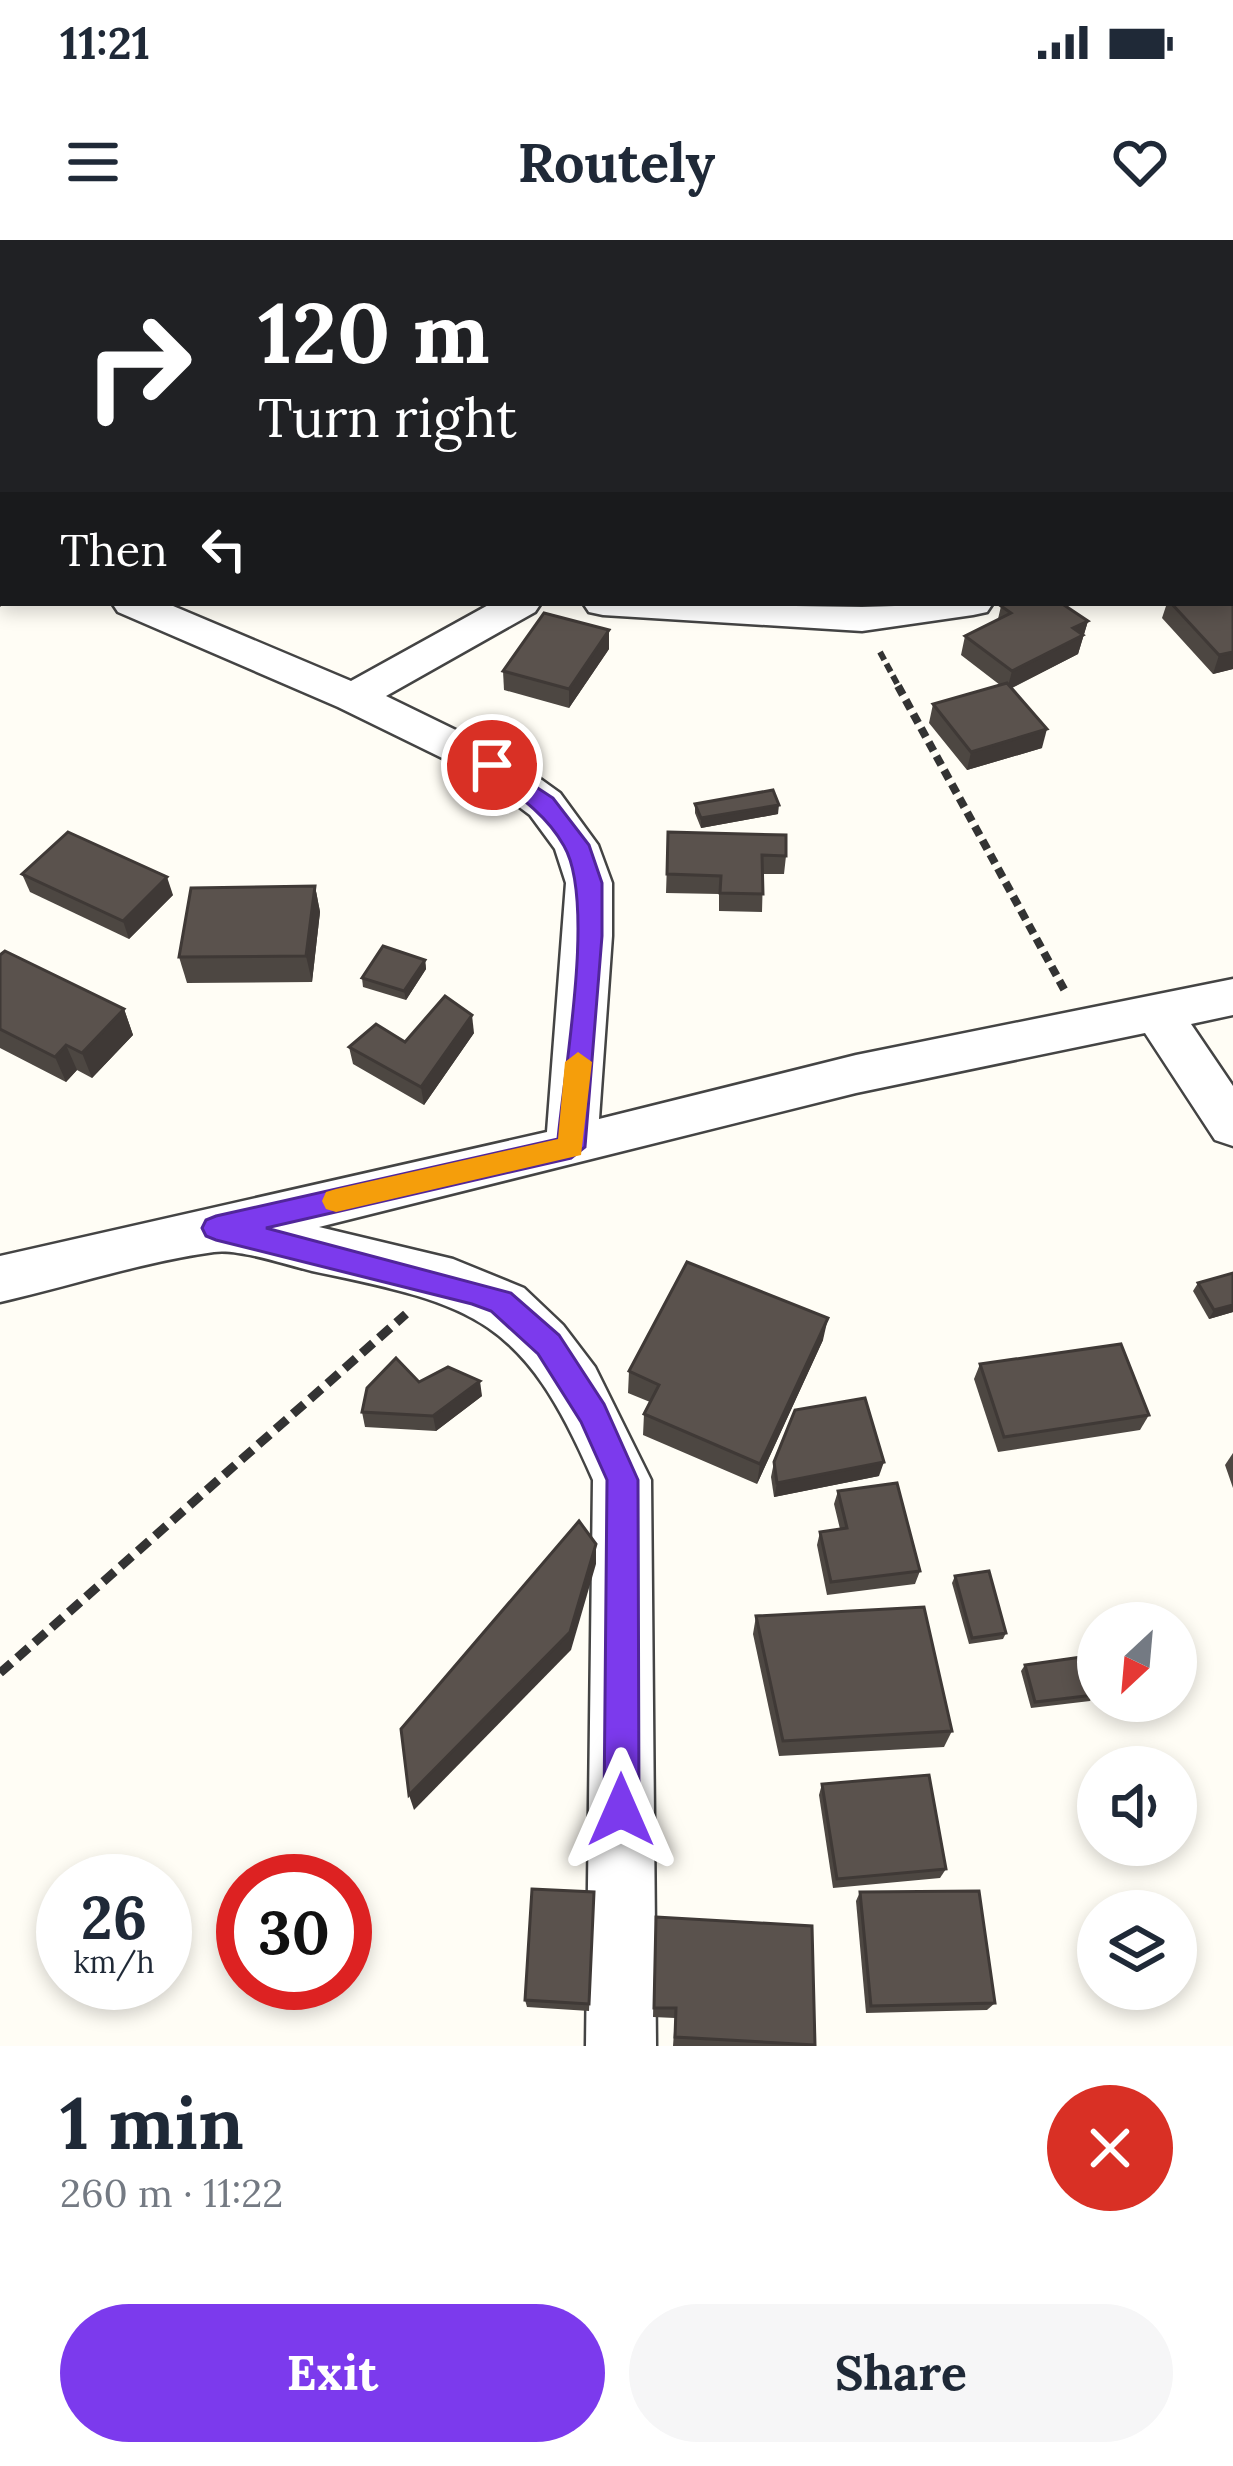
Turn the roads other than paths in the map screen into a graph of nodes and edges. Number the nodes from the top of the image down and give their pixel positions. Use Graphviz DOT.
graph roads {
  1 [pos="138,606"];
  2 [pos="516,606"];
  3 [pos="652,606"];
  4 [pos="952,606"];
  5 [pos="353,697"];
  6 [pos="1233,997"];
  7 [pos="1157,1013"];
  8 [pos="1233,1126"];
  9 [pos="571,1147"];
  10 [pos="216,1228"];
  11 [pos="0,1279"];
  12 [pos="621,2046"];
  1 -- 5 [label="street"];
  2 -- 5 [label="street"];
  3 -- 4 [label="street"];
  5 -- 9 [label="street"];
  6 -- 7 [label="street"];
  7 -- 8 [label="street"];
  7 -- 9 [label="street"];
  9 -- 10 [label="street"];
  10 -- 11 [label="street"];
  10 -- 12 [label="street"];
}
